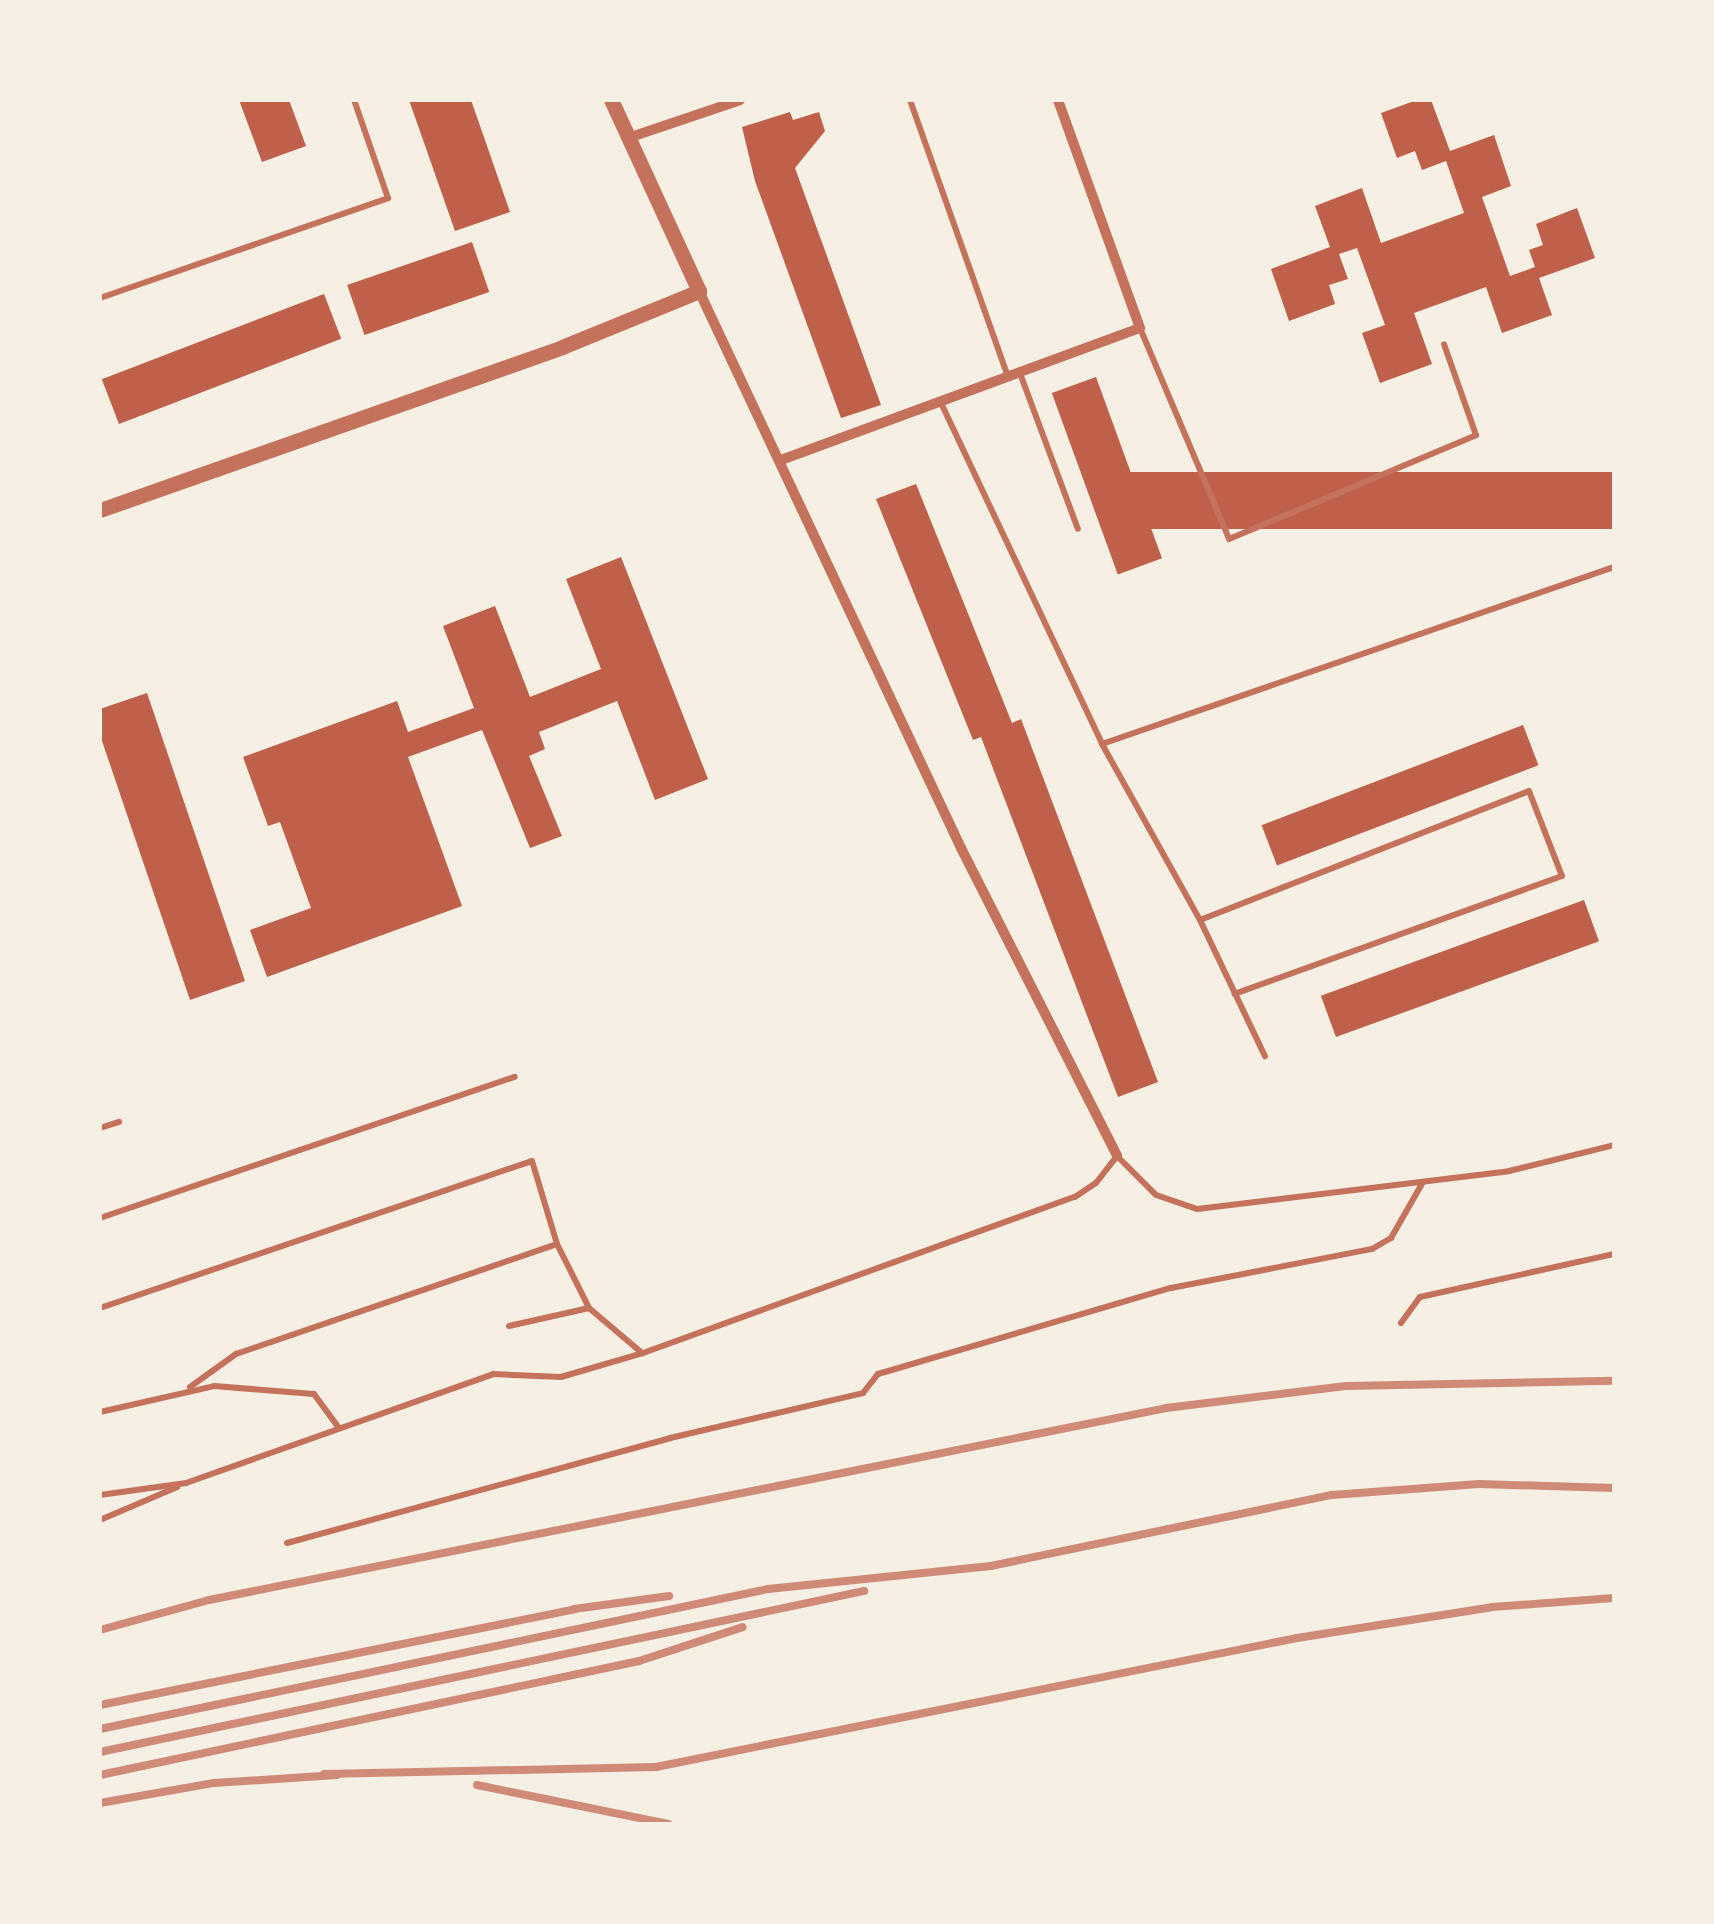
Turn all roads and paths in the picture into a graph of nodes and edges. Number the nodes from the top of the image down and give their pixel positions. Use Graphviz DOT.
graph roads {
  1 [pos="354,100"];
  2 [pos="611,100"];
  3 [pos="740,100"];
  4 [pos="910,100"];
  5 [pos="1058,100"];
  6 [pos="628,138"];
  7 [pos="698,291"];
  8 [pos="100,298"];
  9 [pos="1140,328"];
  10 [pos="1444,344"];
  11 [pos="1021,376"];
  12 [pos="1009,380"];
  13 [pos="942,406"];
  14 [pos="782,460"];
  15 [pos="100,510"];
  16 [pos="1078,529"];
  17 [pos="1614,567"];
  18 [pos="1102,744"];
  19 [pos="1200,920"];
  20 [pos="1235,994"];
  21 [pos="1265,1056"];
  22 [pos="514,1077"];
  23 [pos="119,1122"];
  24 [pos="100,1128"];
  25 [pos="1614,1146"];
  26 [pos="1117,1156"];
  27 [pos="1423,1182"];
  28 [pos="100,1218"];
  29 [pos="557,1244"];
  30 [pos="1614,1254"];
  31 [pos="100,1308"];
  32 [pos="589,1308"];
  33 [pos="1401,1323"];
  34 [pos="509,1326"];
  35 [pos="643,1354"];
  36 [pos="190,1387"];
  37 [pos="100,1412"];
  38 [pos="338,1428"];
  39 [pos="186,1483"];
  40 [pos="100,1496"];
  41 [pos="100,1520"];
  42 [pos="287,1544"];
  1 -- 8 [label="lane"];
  2 -- 6 [label="street"];
  3 -- 6 [label="street"];
  4 -- 12 [label="lane"];
  5 -- 9 [label="street"];
  6 -- 7 [label="street"];
  7 -- 14 [label="street"];
  7 -- 15 [label="street"];
  9 -- 10 [label="lane"];
  9 -- 11 [label="street"];
  11 -- 12 [label="street"];
  11 -- 16 [label="lane"];
  12 -- 13 [label="street"];
  13 -- 14 [label="street"];
  13 -- 18 [label="lane"];
  14 -- 26 [label="street"];
  17 -- 18 [label="lane"];
  18 -- 19 [label="lane"];
  19 -- 20 [label="lane"];
  19 -- 20 [label="lane"];
  20 -- 21 [label="lane"];
  22 -- 28 [label="lane"];
  23 -- 24 [label="lane"];
  25 -- 27 [label="lane"];
  26 -- 27 [label="lane"];
  26 -- 35 [label="lane"];
  27 -- 42 [label="lane"];
  29 -- 31 [label="lane"];
  29 -- 32 [label="lane"];
  29 -- 36 [label="lane"];
  30 -- 33 [label="lane"];
  32 -- 34 [label="lane"];
  32 -- 35 [label="lane"];
  35 -- 38 [label="lane"];
  36 -- 37 [label="lane"];
  36 -- 38 [label="lane"];
  38 -- 39 [label="lane"];
  39 -- 40 [label="lane"];
  39 -- 41 [label="lane"];
}
